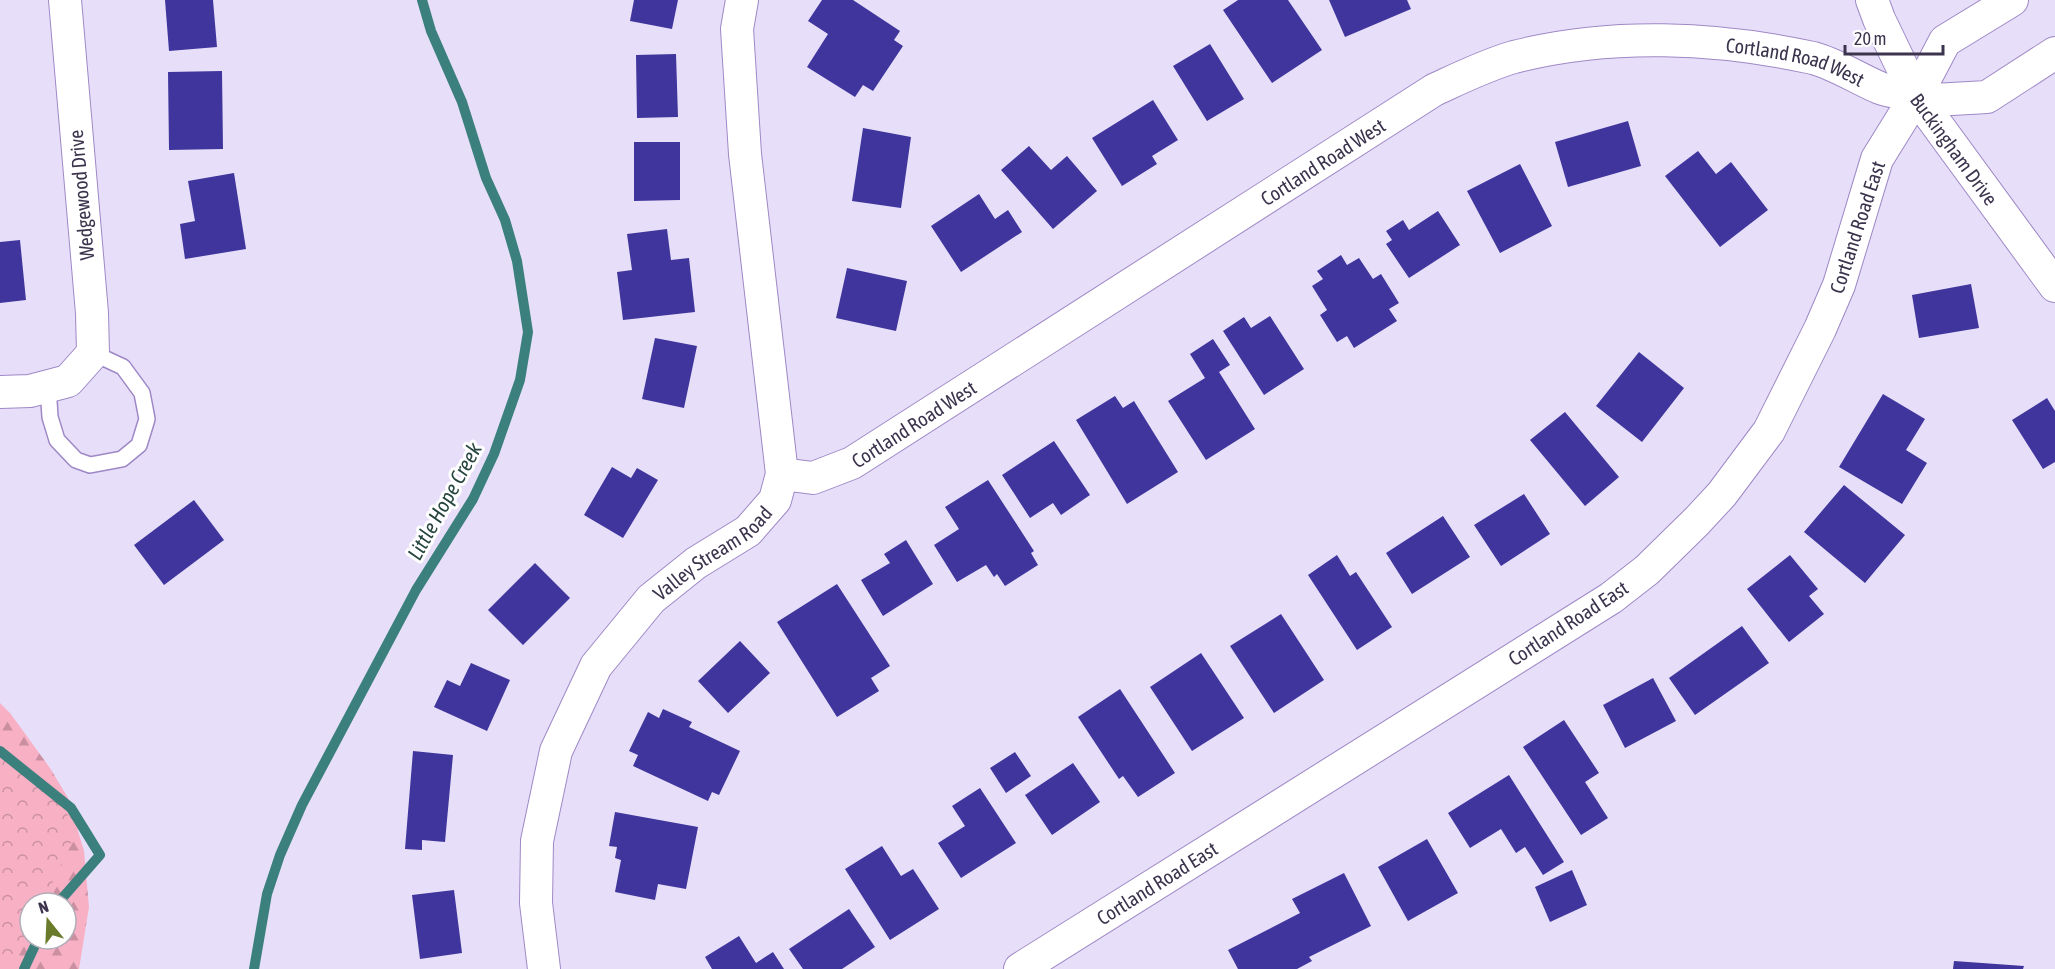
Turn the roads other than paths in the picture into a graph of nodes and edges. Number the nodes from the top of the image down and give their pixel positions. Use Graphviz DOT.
graph roads {
  1 [pos="65,0"];
  2 [pos="742,0"];
  3 [pos="1872,0"];
  4 [pos="2012,0"];
  5 [pos="2055,53"];
  6 [pos="1916,96"];
  7 [pos="2055,286"];
  8 [pos="93,353"];
  9 [pos="58,383"];
  10 [pos="0,392"];
  11 [pos="782,474"];
  12 [pos="544,969"];
  13 [pos="1020,969"];
  1 -- 8 [label="street, Wedgewood Drive"];
  2 -- 11 [label="street, Valley Stream Road"];
  3 -- 6 [label="street, Buckingham Drive"];
  4 -- 6 [label="street, Cortland Road East"];
  5 -- 6 [label="street, Cortland Road West"];
  6 -- 7 [label="street, Buckingham Drive"];
  6 -- 11 [label="street, Cortland Road West"];
  6 -- 13 [label="street, Cortland Road East"];
  8 -- 9 [label="street"];
  8 -- 9 [label="lane"];
  9 -- 10 [label="street"];
  11 -- 12 [label="street, Valley Stream Road"];
}
